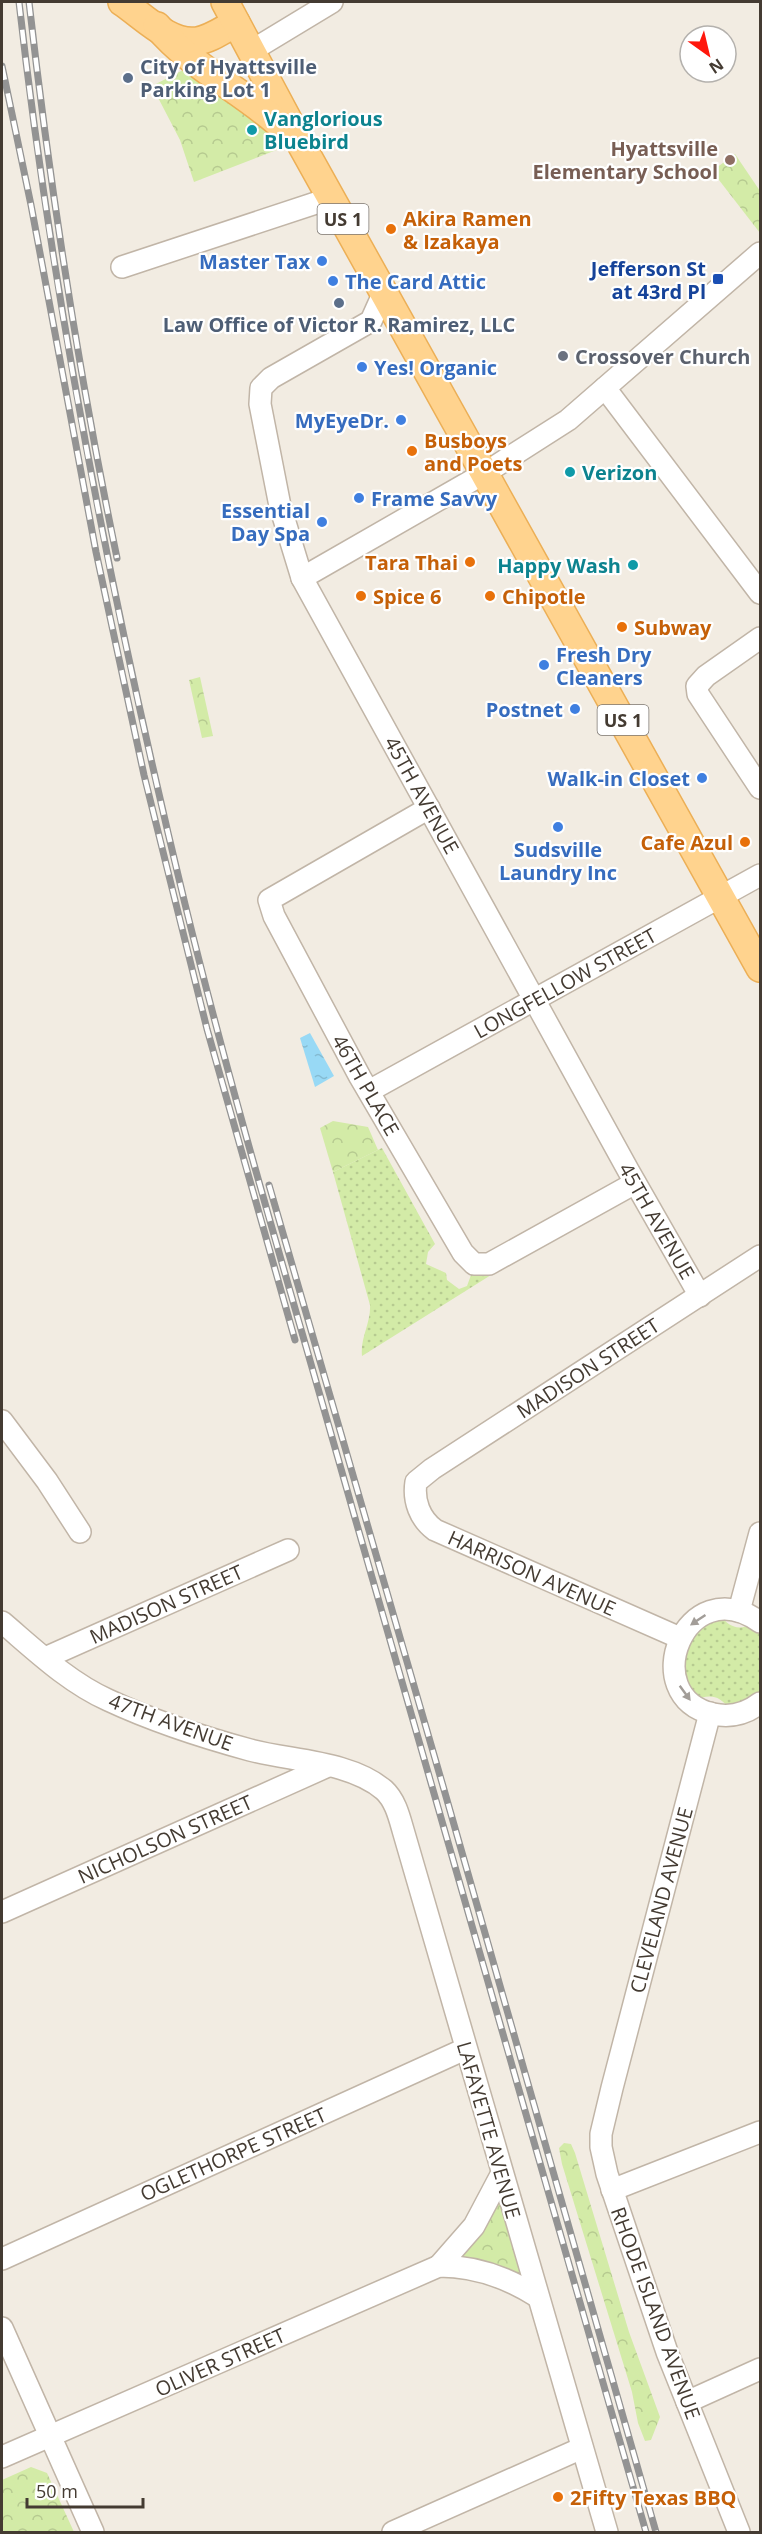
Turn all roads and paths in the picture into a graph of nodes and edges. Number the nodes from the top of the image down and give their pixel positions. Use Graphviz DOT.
graph roads {
  1 [pos="123,2"];
  2 [pos="332,2"];
  3 [pos="231,12"];
  4 [pos="157,26"];
  5 [pos="251,51"];
  6 [pos="302,146"];
  7 [pos="331,198"];
  8 [pos="760,253"];
  9 [pos="122,267"];
  10 [pos="384,292"];
  11 [pos="371,321"];
  12 [pos="405,329"];
  13 [pos="605,388"];
  14 [pos="485,473"];
  15 [pos="302,578"];
  16 [pos="760,593"];
  17 [pos="760,638"];
  18 [pos="760,788"];
  19 [pos="429,808"];
  20 [pos="760,875"];
  21 [pos="721,897"];
  22 [pos="760,968"];
  23 [pos="534,1000"];
  24 [pos="369,1091"];
  25 [pos="635,1183"];
  26 [pos="760,1256"];
  27 [pos="700,1296"];
  28 [pos="2,1421"];
  29 [pos="416,1482"];
  30 [pos="80,1532"];
  31 [pos="760,1533"];
  32 [pos="288,1550"];
  33 [pos="740,1611"];
  34 [pos="2,1622"];
  35 [pos="760,1622"];
  36 [pos="680,1638"];
  37 [pos="45,1658"];
  38 [pos="760,1703"];
  39 [pos="710,1713"];
  40 [pos="328,1766"];
  41 [pos="2,1912"];
  42 [pos="465,2049"];
  43 [pos="612,2088"];
  44 [pos="760,2132"];
  45 [pos="501,2175"];
  46 [pos="612,2190"];
  47 [pos="2,2259"];
  48 [pos="439,2266"];
  49 [pos="538,2297"];
  50 [pos="2,2328"];
  51 [pos="760,2369"];
  52 [pos="687,2402"];
  53 [pos="50,2437"];
  54 [pos="582,2448"];
  55 [pos="2,2457"];
  56 [pos="93,2532"];
  57 [pos="393,2532"];
  58 [pos="607,2532"];
  59 [pos="739,2532"];
  1 -- 4 [label="main road"];
  2 -- 5 [label="street"];
  3 -- 4 [label="main road"];
  3 -- 5 [label="main road, US 1"];
  4 -- 6 [label="main road"];
  5 -- 6 [label="main road, US 1"];
  6 -- 7 [label="main road, US 1"];
  7 -- 9 [label="street"];
  7 -- 10 [label="main road, US 1"];
  8 -- 13 [label="street"];
  10 -- 11 [label="street"];
  10 -- 12 [label="main road, US 1"];
  11 -- 12 [label="street"];
  11 -- 15 [label="street, 45TH AVENUE"];
  12 -- 14 [label="main road, US 1"];
  13 -- 14 [label="street"];
  13 -- 16 [label="street"];
  14 -- 15 [label="street"];
  14 -- 21 [label="main road, US 1"];
  15 -- 19 [label="street, 45TH AVENUE"];
  17 -- 18 [label="street"];
  19 -- 23 [label="street, 45TH AVENUE"];
  19 -- 24 [label="street, 46TH PLACE"];
  20 -- 21 [label="street, LONGFELLOW STREET"];
  21 -- 22 [label="main road, US 1"];
  21 -- 23 [label="street, LONGFELLOW STREET"];
  23 -- 24 [label="street, LONGFELLOW STREET"];
  23 -- 25 [label="street, 45TH AVENUE"];
  24 -- 25 [label="street, 46TH PLACE"];
  25 -- 27 [label="street, 45TH AVENUE"];
  26 -- 27 [label="street, MADISON STREET"];
  27 -- 29 [label="street, MADISON STREET"];
  28 -- 30 [label="street"];
  29 -- 36 [label="street, HARRISON AVENUE"];
  31 -- 33 [label="street"];
  32 -- 37 [label="street, MADISON STREET"];
  33 -- 35 [label="street"];
  33 -- 36 [label="street, one-way"];
  34 -- 37 [label="street, 47TH AVENUE"];
  36 -- 39 [label="street, one-way"];
  37 -- 40 [label="street, 47TH AVENUE"];
  38 -- 39 [label="street"];
  39 -- 43 [label="street, CLEVELAND AVENUE"];
  40 -- 41 [label="street, NICHOLSON STREET"];
  40 -- 42 [label="street, LAFAYETTE AVENUE"];
  42 -- 45 [label="street, LAFAYETTE AVENUE"];
  42 -- 47 [label="street, OGLETHORPE STREET"];
  43 -- 46 [label="street, RHODE ISLAND AVENUE"];
  44 -- 46 [label="street"];
  45 -- 48 [label="street, OLIVER STREET"];
  45 -- 49 [label="street, LAFAYETTE AVENUE"];
  46 -- 52 [label="street, RHODE ISLAND AVENUE"];
  48 -- 49 [label="street, OLIVER STREET"];
  48 -- 53 [label="street, OLIVER STREET"];
  49 -- 54 [label="street, LAFAYETTE AVENUE"];
  50 -- 53 [label="street"];
  51 -- 52 [label="street"];
  52 -- 59 [label="street, RHODE ISLAND AVENUE"];
  53 -- 55 [label="street, OLIVER STREET"];
  53 -- 56 [label="street"];
  54 -- 57 [label="street"];
  54 -- 58 [label="street, LAFAYETTE AVENUE"];
}
